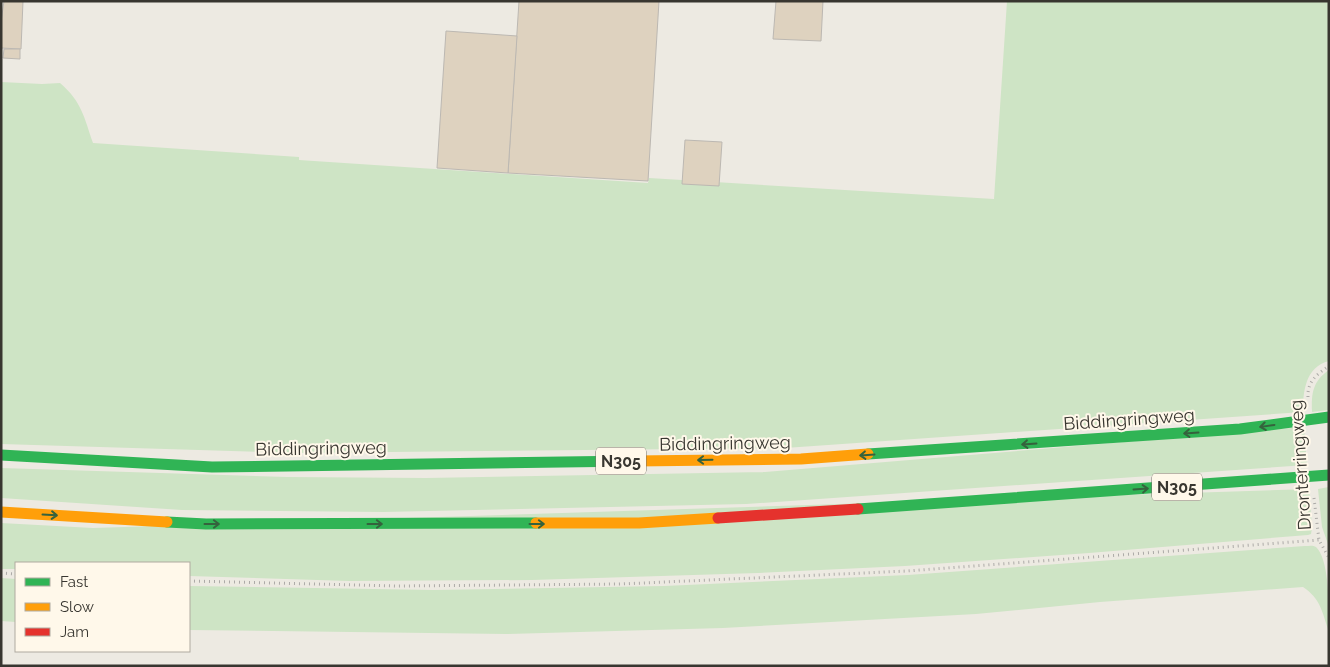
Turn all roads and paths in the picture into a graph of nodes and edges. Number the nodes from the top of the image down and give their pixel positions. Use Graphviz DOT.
graph roads {
  1 [pos="1329,366"];
  2 [pos="1329,417"];
  3 [pos="1308,420"];
  4 [pos="1,455"];
  5 [pos="1329,475"];
  6 [pos="1312,476"];
  7 [pos="1,512"];
  8 [pos="1319,540"];
  9 [pos="1329,558"];
  10 [pos="1,573"];
  11 [pos="15,574"];
  12 [pos="190,582"];
  1 -- 3 [label="path, Dronterringweg"];
  2 -- 3 [label="main road, Biddingringweg / N305"];
  3 -- 4 [label="main road, Biddingringweg / N305, one-way"];
  5 -- 6 [label="main road, N305"];
  7 -- 6 [label="main road, N305, one-way"];
  6 -- 8 [label="path, Dronterringweg"];
  8 -- 9 [label="path"];
  8 -- 12 [label="path"];
  10 -- 11 [label="path"];
}
